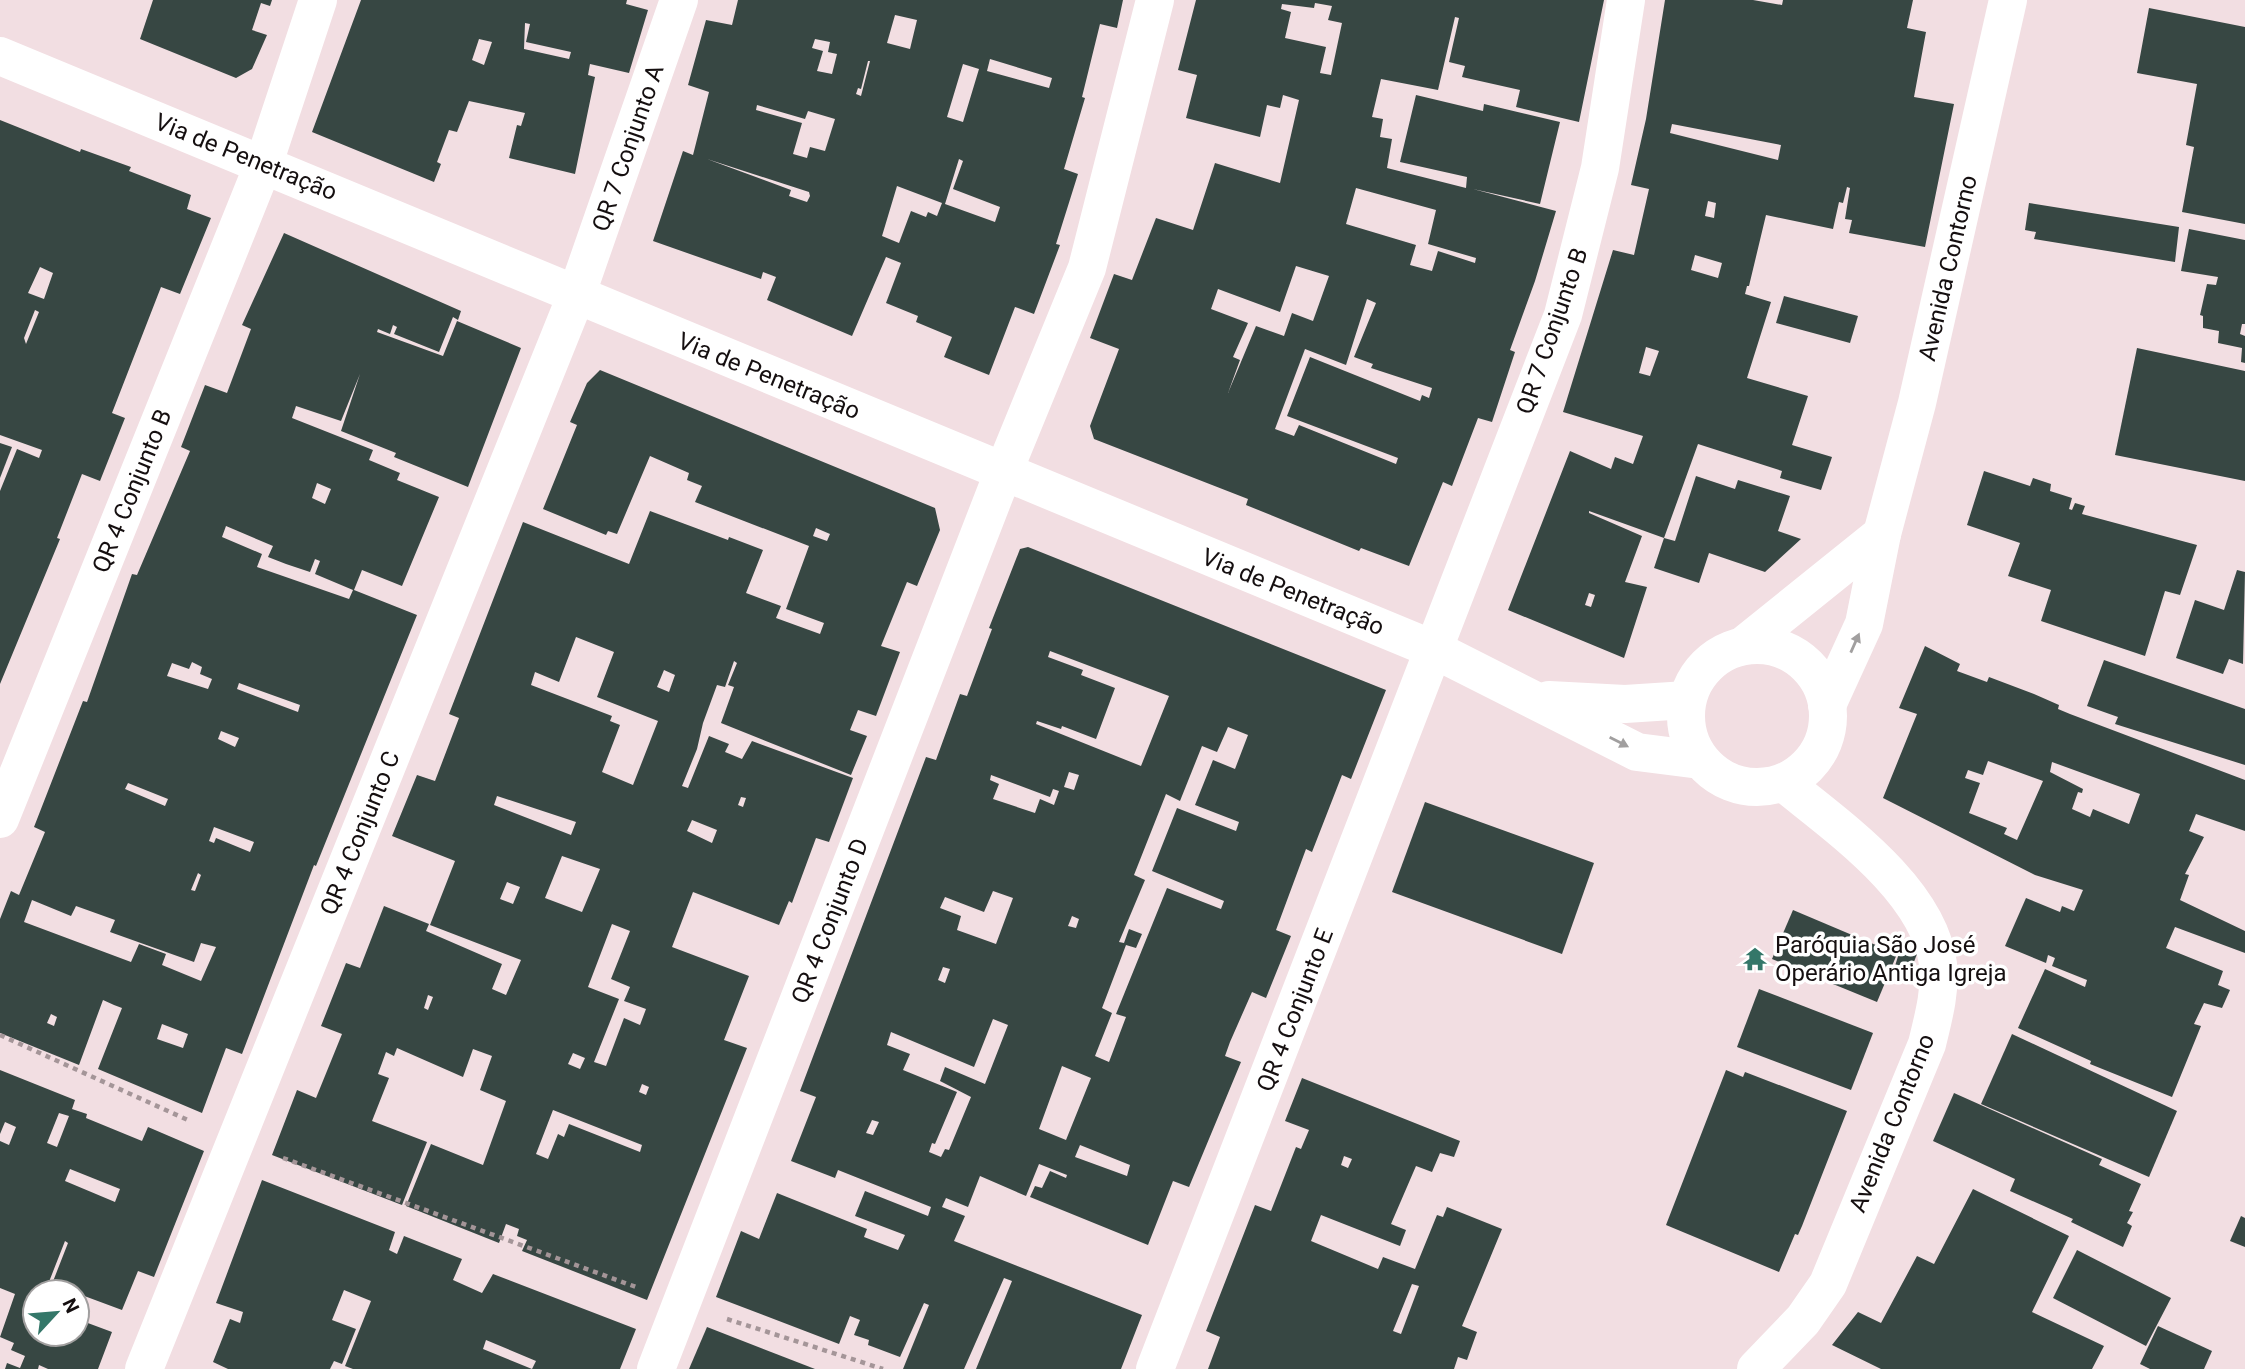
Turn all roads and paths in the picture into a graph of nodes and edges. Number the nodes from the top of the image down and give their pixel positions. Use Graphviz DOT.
graph roads {
  1 [pos="318,0"];
  2 [pos="679,0"];
  3 [pos="1155,0"];
  4 [pos="1626,0"];
  5 [pos="2008,0"];
  6 [pos="0,57"];
  7 [pos="264,163"];
  8 [pos="576,296"];
  9 [pos="1003,473"];
  10 [pos="1882,534"];
  11 [pos="1744,645"];
  12 [pos="1435,650"];
  13 [pos="1536,700"];
  14 [pos="1687,700"];
  15 [pos="1827,705"];
  16 [pos="1700,760"];
  17 [pos="1784,783"];
  18 [pos="0,819"];
  19 [pos="0,1035"];
  20 [pos="235,1141"];
  21 [pos="682,1304"];
  22 [pos="144,1369"];
  23 [pos="656,1369"];
  24 [pos="883,1369"];
  25 [pos="1155,1369"];
  26 [pos="1756,1369"];
  1 -- 7 [label="street"];
  2 -- 8 [label="street, QR 7 Conjunto A"];
  3 -- 9 [label="street"];
  4 -- 12 [label="street, QR 7 Conjunto B"];
  5 -- 10 [label="street, Avenida Contorno"];
  6 -- 7 [label="street, Via de Penetração"];
  7 -- 8 [label="street, Via de Penetração"];
  7 -- 18 [label="street, QR 4 Conjunto B"];
  8 -- 9 [label="street, Via de Penetração"];
  8 -- 20 [label="street, QR 4 Conjunto C"];
  9 -- 12 [label="street, Via de Penetração"];
  9 -- 21 [label="street, QR 4 Conjunto D"];
  10 -- 11 [label="street"];
  15 -- 10 [label="street, Avenida Contorno, one-way"];
  11 -- 14 [label="street"];
  11 -- 15 [label="street"];
  12 -- 13 [label="street, Via de Penetração"];
  12 -- 25 [label="street, QR 4 Conjunto E"];
  13 -- 14 [label="street, Via de Penetração"];
  13 -- 16 [label="street, Via de Penetração, one-way"];
  14 -- 16 [label="street"];
  15 -- 17 [label="street"];
  16 -- 17 [label="street"];
  17 -- 26 [label="street, Avenida Contorno"];
  19 -- 20 [label="path"];
  20 -- 21 [label="path"];
  20 -- 22 [label="street, QR 4 Conjunto C"];
  21 -- 23 [label="street, QR 4 Conjunto D"];
  21 -- 24 [label="path"];
}
